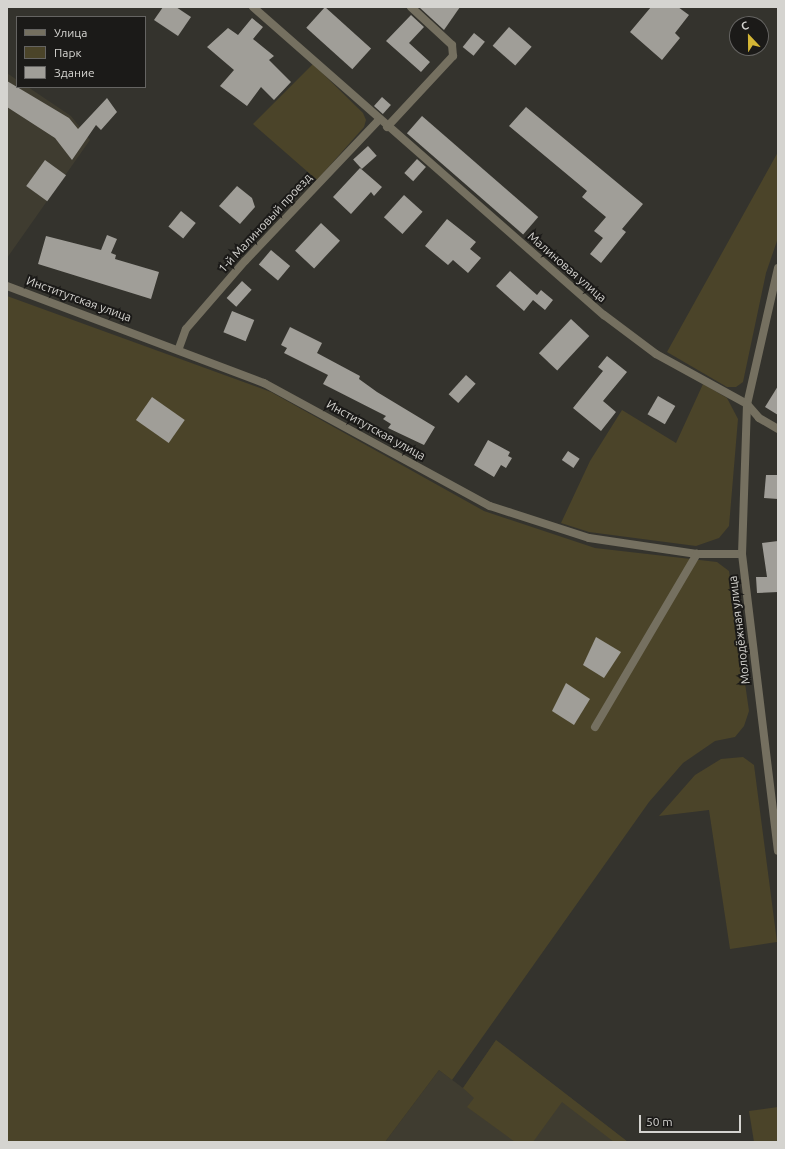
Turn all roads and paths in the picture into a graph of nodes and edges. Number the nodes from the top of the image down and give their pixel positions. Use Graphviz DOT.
graph roads {
  1 [pos="253,7"];
  2 [pos="411,7"];
  3 [pos="264,9"];
  4 [pos="378,120"];
  5 [pos="387,127"];
  6 [pos="778,268"];
  7 [pos="8,286"];
  8 [pos="179,348"];
  9 [pos="747,404"];
  10 [pos="778,429"];
  11 [pos="697,554"];
  12 [pos="742,554"];
  13 [pos="595,727"];
  14 [pos="778,851"];
  1 -- 3 [label="street, Малиновая улица"];
  2 -- 5 [label="street"];
  3 -- 4 [label="street, Малиновая улица"];
  4 -- 5 [label="street, Малиновая улица"];
  4 -- 8 [label="street, 1-й Малиновый проезд"];
  5 -- 9 [label="street, Малиновая улица"];
  6 -- 9 [label="street, Молодёжная улица"];
  7 -- 8 [label="street, Институтская улица"];
  8 -- 11 [label="street, Институтская улица"];
  9 -- 10 [label="street"];
  9 -- 12 [label="street, Молодёжная улица"];
  11 -- 12 [label="street, Институтская улица"];
  11 -- 13 [label="street"];
  12 -- 14 [label="street, Молодёжная улица"];
}
